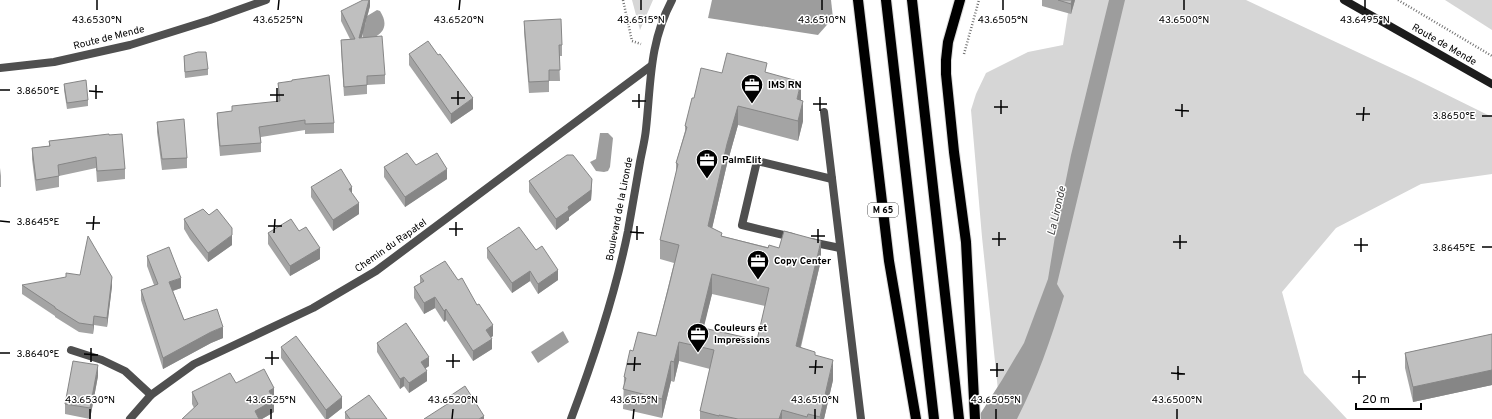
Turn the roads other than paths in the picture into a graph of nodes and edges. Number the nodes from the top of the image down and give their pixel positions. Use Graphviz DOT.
graph roads {
  1 [pos="266,0"];
  2 [pos="672,0"];
  3 [pos="858,0"];
  4 [pos="886,0"];
  5 [pos="912,0"];
  6 [pos="960,0"];
  7 [pos="1344,0"];
  8 [pos="651,66"];
  9 [pos="0,68"];
  10 [pos="1492,84"];
  11 [pos="824,112"];
  12 [pos="832,179"];
  13 [pos="840,248"];
  14 [pos="71,350"];
  15 [pos="151,395"];
  16 [pos="130,419"];
  17 [pos="571,419"];
  18 [pos="861,419"];
  19 [pos="916,419"];
  20 [pos="934,419"];
  21 [pos="959,419"];
  22 [pos="975,419"];
  1 -- 9 [label="street, Route de Mende"];
  2 -- 8 [label="street, Boulevard de la Lironde"];
  3 -- 19 [label="main road, M 65"];
  4 -- 20 [label="main road, M 65"];
  5 -- 21 [label="main road"];
  6 -- 22 [label="main road"];
  7 -- 10 [label="main road, Route de Mende"];
  8 -- 15 [label="street, Chemin du Rapatel"];
  8 -- 17 [label="street, Boulevard de la Lironde"];
  11 -- 12 [label="street"];
  12 -- 13 [label="street"];
  12 -- 13 [label="street"];
  13 -- 18 [label="street"];
  14 -- 15 [label="street"];
  15 -- 16 [label="street, Chemin du Rapatel"];
}
